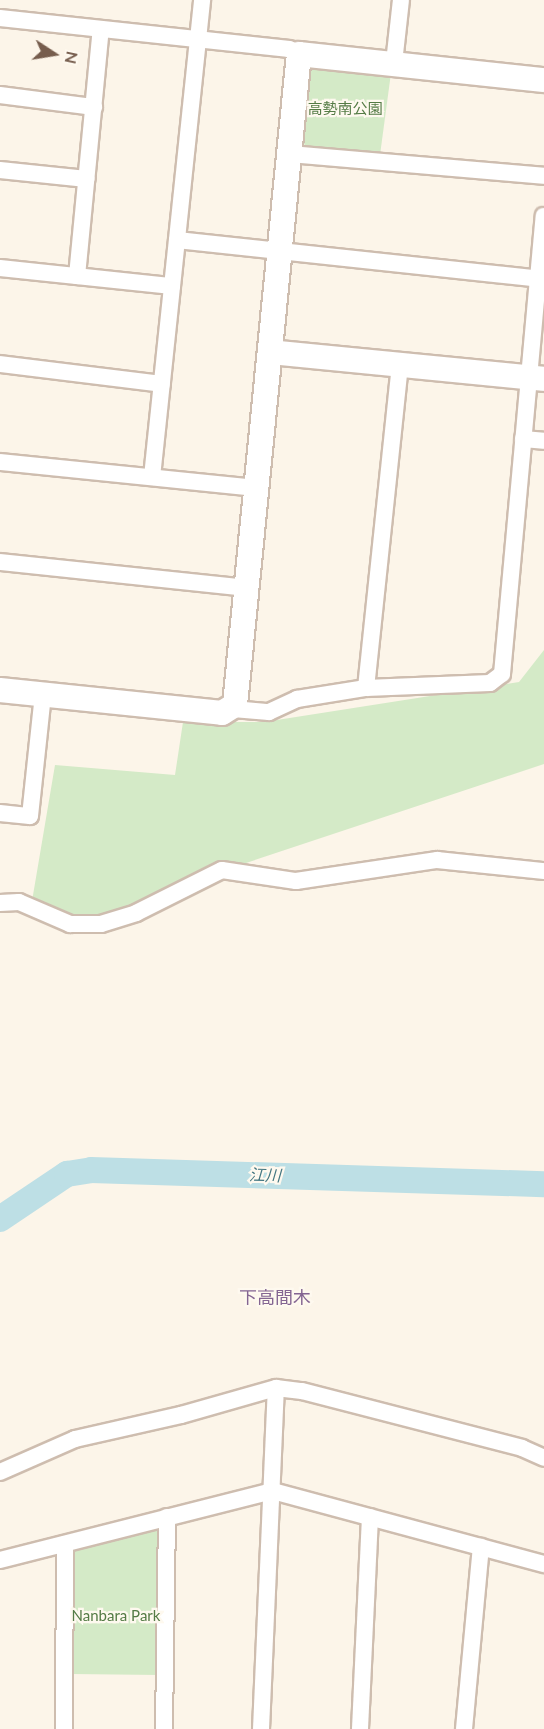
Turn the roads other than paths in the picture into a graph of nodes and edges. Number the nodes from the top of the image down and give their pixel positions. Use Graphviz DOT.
graph roads {
  1 [pos="202,0"];
  2 [pos="400,0"];
  3 [pos="0,18"];
  4 [pos="101,29"];
  5 [pos="198,39"];
  6 [pos="299,54"];
  7 [pos="394,63"];
  8 [pos="544,80"];
  9 [pos="0,94"];
  10 [pos="94,107"];
  11 [pos="289,154"];
  12 [pos="0,170"];
  13 [pos="544,176"];
  14 [pos="87,179"];
  15 [pos="544,216"];
  16 [pos="177,240"];
  17 [pos="278,251"];
  18 [pos="0,268"];
  19 [pos="77,276"];
  20 [pos="541,278"];
  21 [pos="172,286"];
  22 [pos="270,352"];
  23 [pos="0,364"];
  24 [pos="400,364"];
  25 [pos="537,378"];
  26 [pos="162,384"];
  27 [pos="524,439"];
  28 [pos="544,441"];
  29 [pos="0,462"];
  30 [pos="152,477"];
  31 [pos="256,488"];
  32 [pos="0,562"];
  33 [pos="247,588"];
  34 [pos="366,688"];
  35 [pos="0,690"];
  36 [pos="43,695"];
  37 [pos="233,709"];
  38 [pos="0,813"];
  39 [pos="544,871"];
  40 [pos="0,903"];
  41 [pos="276,1388"];
  42 [pos="544,1458"];
  43 [pos="0,1472"];
  44 [pos="273,1491"];
  45 [pos="370,1517"];
  46 [pos="167,1518"];
  47 [pos="64,1544"];
  48 [pos="481,1547"];
  49 [pos="0,1560"];
  50 [pos="544,1564"];
  51 [pos="64,1729"];
  52 [pos="164,1729"];
  53 [pos="261,1729"];
  54 [pos="360,1729"];
  55 [pos="464,1729"];
  1 -- 5 [label="street"];
  2 -- 7 [label="street"];
  3 -- 4 [label="street"];
  4 -- 5 [label="street"];
  4 -- 10 [label="street"];
  5 -- 6 [label="street"];
  5 -- 16 [label="street"];
  6 -- 7 [label="street"];
  6 -- 11 [label="street"];
  7 -- 8 [label="street"];
  9 -- 10 [label="street"];
  10 -- 14 [label="street"];
  11 -- 13 [label="street"];
  11 -- 17 [label="street"];
  12 -- 14 [label="street"];
  14 -- 19 [label="street"];
  15 -- 20 [label="street"];
  16 -- 17 [label="street"];
  16 -- 21 [label="street"];
  17 -- 20 [label="street"];
  17 -- 22 [label="street"];
  18 -- 19 [label="street"];
  19 -- 21 [label="street"];
  20 -- 25 [label="street"];
  21 -- 26 [label="street"];
  22 -- 24 [label="street"];
  22 -- 31 [label="street"];
  23 -- 26 [label="street"];
  24 -- 25 [label="street"];
  24 -- 34 [label="street"];
  25 -- 27 [label="street"];
  26 -- 30 [label="street"];
  27 -- 28 [label="street"];
  27 -- 34 [label="street"];
  29 -- 30 [label="street"];
  30 -- 31 [label="street"];
  31 -- 33 [label="street"];
  32 -- 33 [label="street"];
  33 -- 37 [label="street"];
  34 -- 37 [label="street"];
  35 -- 36 [label="street"];
  36 -- 37 [label="street"];
  36 -- 38 [label="street"];
  39 -- 40 [label="street"];
  41 -- 42 [label="street"];
  41 -- 43 [label="street"];
  41 -- 44 [label="street"];
  44 -- 45 [label="street"];
  44 -- 46 [label="street"];
  44 -- 53 [label="street"];
  45 -- 48 [label="street"];
  45 -- 54 [label="street"];
  46 -- 47 [label="street"];
  46 -- 52 [label="street"];
  47 -- 49 [label="street"];
  47 -- 51 [label="street"];
  48 -- 50 [label="street"];
  48 -- 55 [label="street"];
}
